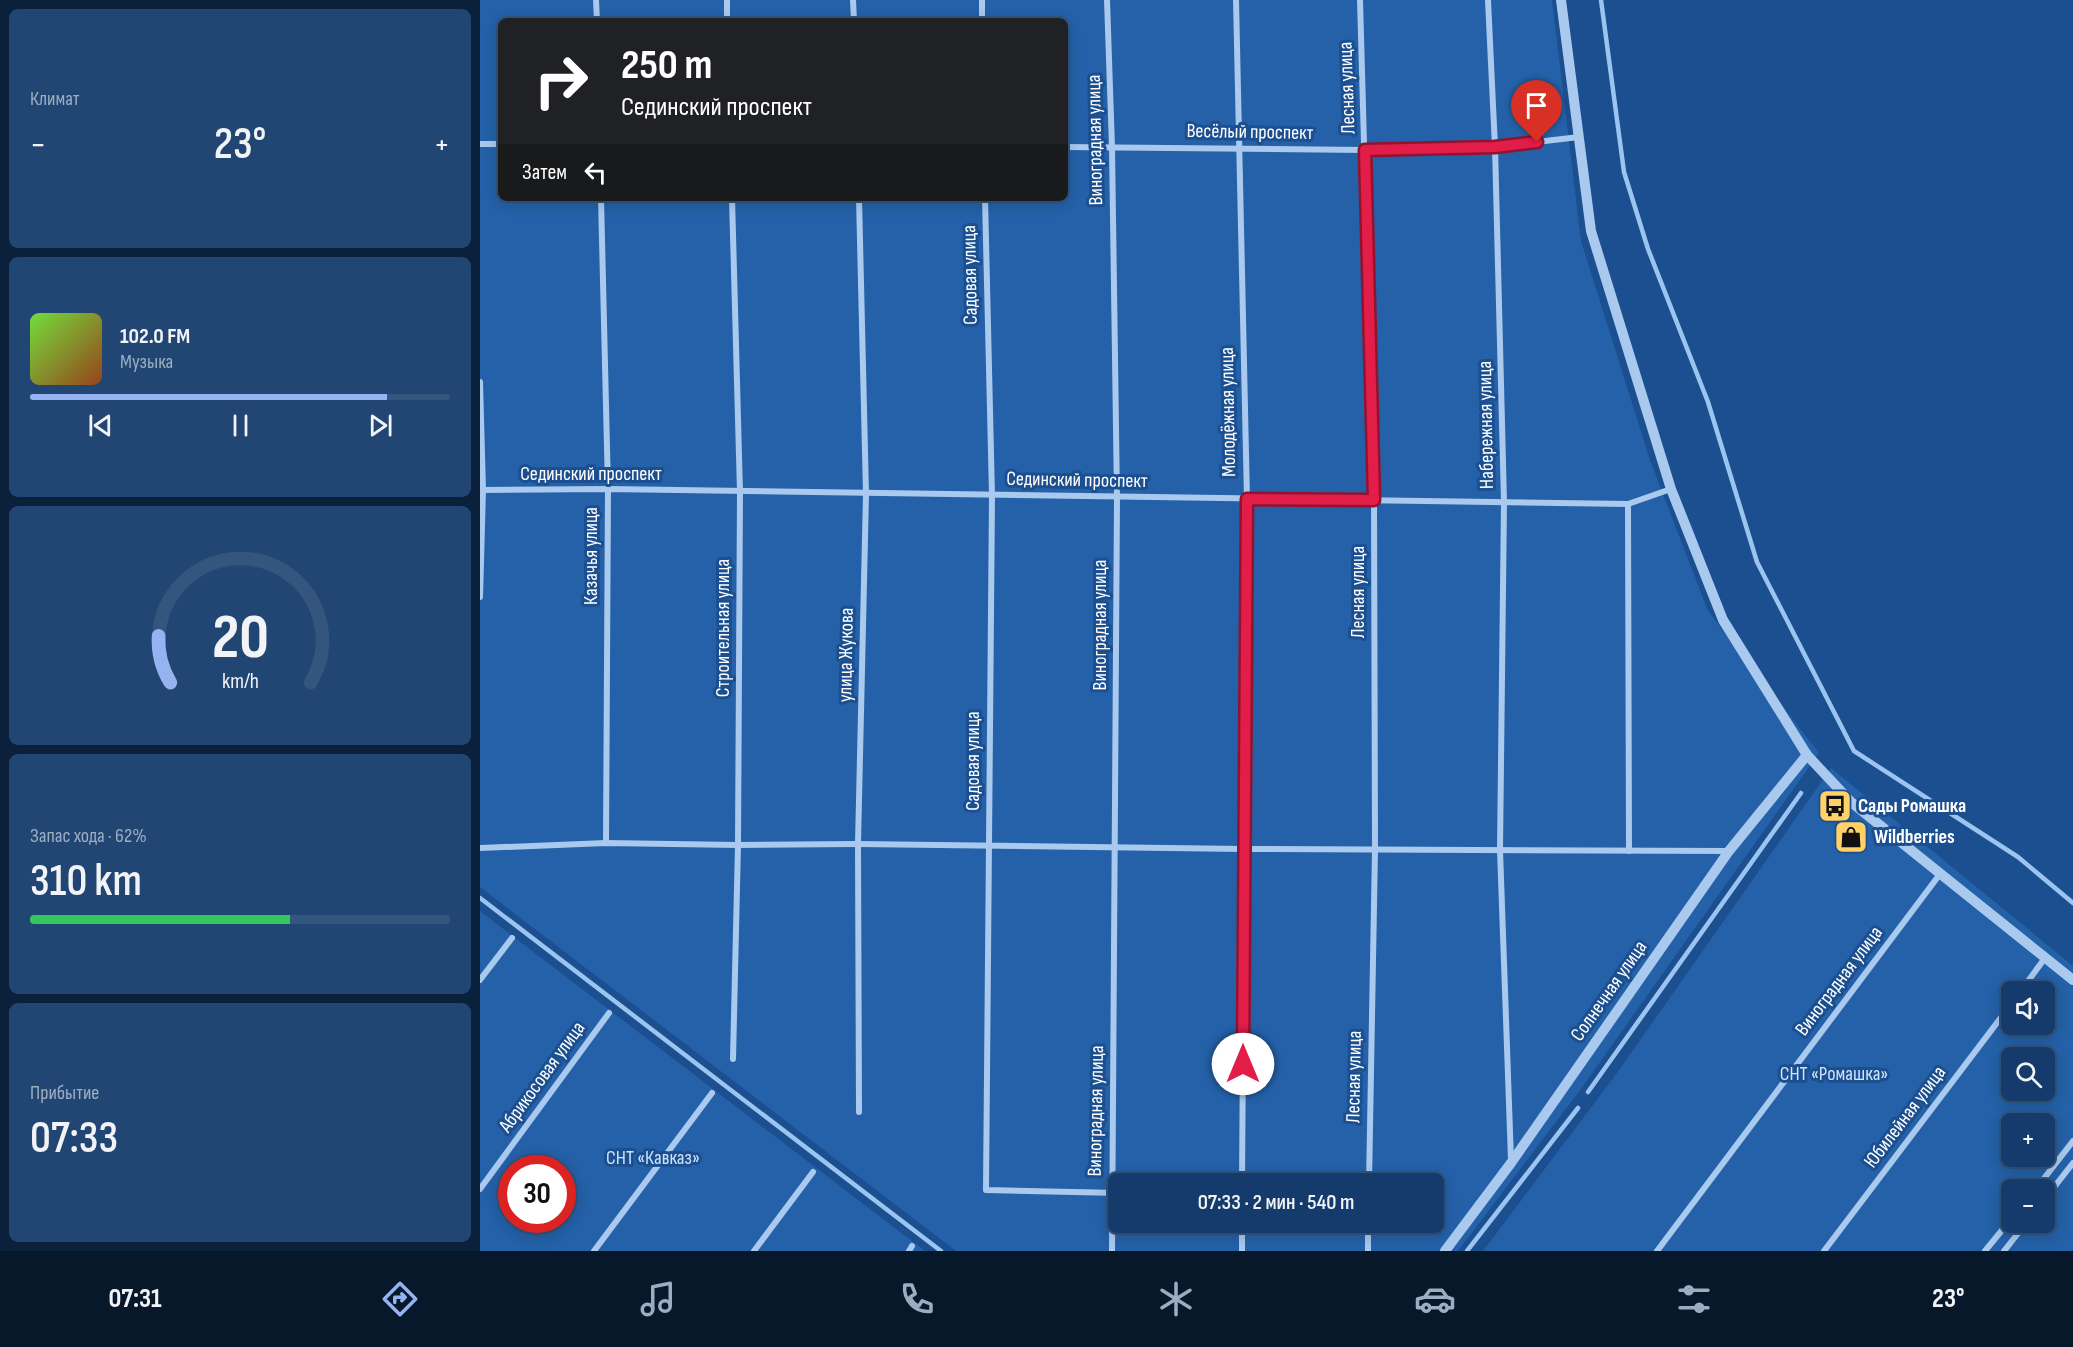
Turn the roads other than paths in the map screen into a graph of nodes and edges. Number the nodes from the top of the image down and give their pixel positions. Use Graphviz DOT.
graph roads {
  1 [pos="596,0"];
  2 [pos="727,0"];
  3 [pos="853,0"];
  4 [pos="982,0"];
  5 [pos="1107,0"];
  6 [pos="1236,0"];
  7 [pos="1360,0"];
  8 [pos="1488,0"];
  9 [pos="1561,0"];
  10 [pos="597,18"];
  11 [pos="727,18"];
  12 [pos="854,18"];
  13 [pos="982,18"];
  14 [pos="1579,137"];
  15 [pos="480,144"];
  16 [pos="498,144"];
  17 [pos="1068,147"];
  18 [pos="1112,147"];
  19 [pos="1495,147"];
  20 [pos="1238,148"];
  21 [pos="1365,150"];
  22 [pos="601,201"];
  23 [pos="732,201"];
  24 [pos="859,201"];
  25 [pos="985,201"];
  26 [pos="480,382"];
  27 [pos="608,489"];
  28 [pos="1671,489"];
  29 [pos="481,490"];
  30 [pos="740,492"];
  31 [pos="866,494"];
  32 [pos="992,496"];
  33 [pos="1117,498"];
  34 [pos="1247,499"];
  35 [pos="1374,500"];
  36 [pos="1504,502"];
  37 [pos="1628,504"];
  38 [pos="480,597"];
  39 [pos="1807,755"];
  40 [pos="606,843"];
  41 [pos="858,844"];
  42 [pos="738,845"];
  43 [pos="989,846"];
  44 [pos="1116,847"];
  45 [pos="480,848"];
  46 [pos="1243,849"];
  47 [pos="1375,849"];
  48 [pos="1500,850"];
  49 [pos="1629,851"];
  50 [pos="1729,851"];
  51 [pos="1940,874"];
  52 [pos="512,938"];
  53 [pos="2045,958"];
  54 [pos="480,980"];
  55 [pos="2073,980"];
  56 [pos="2028,981"];
  57 [pos="609,1013"];
  58 [pos="2001,1018"];
  59 [pos="733,1059"];
  60 [pos="712,1093"];
  61 [pos="859,1112"];
  62 [pos="2073,1141"];
  63 [pos="1511,1163"];
  64 [pos="2073,1164"];
  65 [pos="813,1172"];
  66 [pos="1115,1173"];
  67 [pos="1242,1173"];
  68 [pos="1369,1173"];
  69 [pos="2044,1179"];
  70 [pos="2055,1186"];
  71 [pos="480,1189"];
  72 [pos="1108,1193"];
  73 [pos="2001,1231"];
  74 [pos="1113,1233"];
  75 [pos="1242,1233"];
  76 [pos="1368,1233"];
  77 [pos="2018,1233"];
  78 [pos="594,1251"];
  79 [pos="754,1251"];
  80 [pos="1112,1251"];
  81 [pos="1242,1251"];
  82 [pos="1368,1251"];
  83 [pos="1445,1251"];
  84 [pos="1657,1251"];
  85 [pos="1824,1251"];
  86 [pos="1985,1251"];
  87 [pos="2004,1251"];
  1 -- 10 [label="street"];
  2 -- 11 [label="street"];
  3 -- 12 [label="street"];
  4 -- 13 [label="street"];
  5 -- 18 [label="street, Виноградная улица"];
  6 -- 20 [label="street, Молодёжная улица"];
  7 -- 21 [label="street, Лесная улица"];
  8 -- 19 [label="street, Набережная улица"];
  9 -- 14 [label="street"];
  14 -- 19 [label="street, Весёлый проспект"];
  14 -- 28 [label="street"];
  15 -- 16 [label="street"];
  17 -- 18 [label="street, Весёлый проспект"];
  18 -- 20 [label="street, Весёлый проспект"];
  18 -- 33 [label="street, Виноградная улица"];
  19 -- 21 [label="street, Весёлый проспект"];
  19 -- 36 [label="street, Набережная улица"];
  20 -- 21 [label="street, Весёлый проспект"];
  20 -- 34 [label="street, Молодёжная улица"];
  21 -- 35 [label="street, Лесная улица"];
  22 -- 27 [label="street, Казачья улица"];
  23 -- 30 [label="street, Строительная улица"];
  24 -- 31 [label="street, улица Жукова"];
  25 -- 32 [label="street, Садовая улица"];
  26 -- 29 [label="street"];
  27 -- 29 [label="street, Сединский проспект"];
  27 -- 30 [label="street, Сединский проспект"];
  27 -- 40 [label="street, Казачья улица"];
  28 -- 37 [label="street, Сединский проспект"];
  28 -- 39 [label="street"];
  29 -- 38 [label="street"];
  30 -- 31 [label="street, Сединский проспект"];
  30 -- 42 [label="street, Строительная улица"];
  31 -- 32 [label="street, Сединский проспект"];
  31 -- 41 [label="street, улица Жукова"];
  32 -- 33 [label="street, Сединский проспект"];
  32 -- 43 [label="street, Садовая улица"];
  33 -- 34 [label="street, Сединский проспект"];
  33 -- 44 [label="street, Виноградная улица"];
  34 -- 35 [label="street, Сединский проспект"];
  34 -- 46 [label="street, Молодёжная улица"];
  35 -- 36 [label="street, Сединский проспект"];
  35 -- 47 [label="street, Лесная улица"];
  36 -- 37 [label="street, Сединский проспект"];
  36 -- 48 [label="street, Набережная улица"];
  37 -- 49 [label="street"];
  39 -- 50 [label="street, Солнечная улица"];
  39 -- 51 [label="street"];
  40 -- 42 [label="street"];
  40 -- 45 [label="street"];
  41 -- 42 [label="street"];
  41 -- 43 [label="street"];
  41 -- 61 [label="street, улица Жукова"];
  42 -- 59 [label="street, Строительная улица"];
  43 -- 44 [label="street"];
  43 -- 72 [label="street, Садовая улица"];
  44 -- 46 [label="street"];
  44 -- 66 [label="street, Виноградная улица"];
  46 -- 47 [label="street"];
  46 -- 67 [label="street, Молодёжная улица"];
  47 -- 48 [label="street"];
  47 -- 68 [label="street, Лесная улица"];
  48 -- 49 [label="street"];
  48 -- 63 [label="street, Набережная улица"];
  49 -- 50 [label="street"];
  50 -- 63 [label="street, Солнечная улица"];
  51 -- 53 [label="street"];
  51 -- 84 [label="street, Виноградная улица"];
  52 -- 54 [label="street"];
  53 -- 55 [label="street"];
  53 -- 56 [label="street"];
  57 -- 71 [label="street, Абрикосовая улица"];
  58 -- 85 [label="street, Юбилейная улица"];
  60 -- 78 [label="street"];
  62 -- 69 [label="street"];
  63 -- 83 [label="street, Солнечная улица"];
  64 -- 70 [label="street"];
  65 -- 79 [label="street"];
  73 -- 86 [label="street"];
  74 -- 80 [label="street, Виноградная улица"];
  75 -- 81 [label="street"];
  76 -- 82 [label="street"];
  77 -- 87 [label="street"];
}
